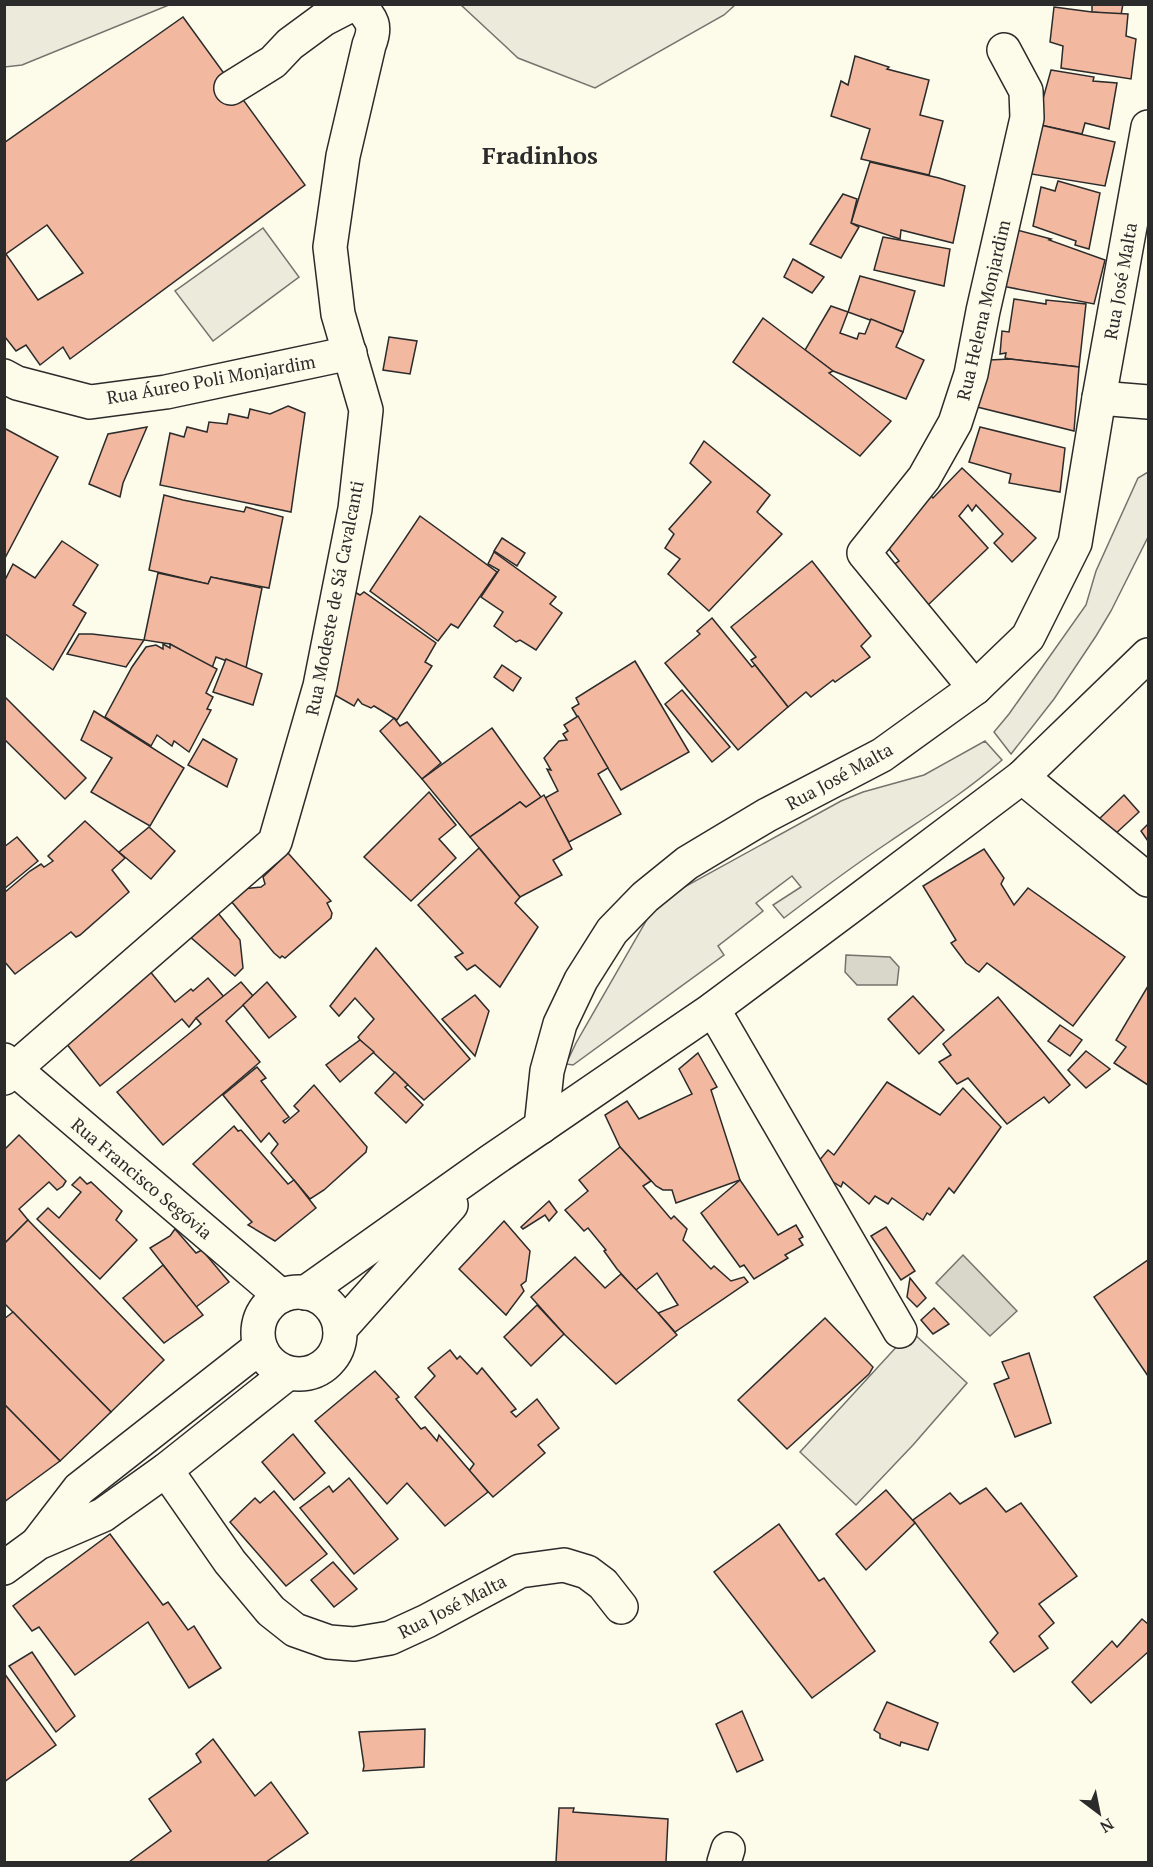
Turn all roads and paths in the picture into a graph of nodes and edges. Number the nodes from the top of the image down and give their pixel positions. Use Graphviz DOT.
graph roads {
  1 [pos="353,4"];
  2 [pos="358,4"];
  3 [pos="1004,50"];
  4 [pos="231,88"];
  5 [pos="1149,128"];
  6 [pos="350,353"];
  7 [pos="4,376"];
  8 [pos="1099,398"];
  9 [pos="1149,402"];
  10 [pos="1149,655"];
  11 [pos="975,688"];
  12 [pos="1022,777"];
  13 [pos="1149,880"];
  14 [pos="713,1009"];
  15 [pos="8,1069"];
  16 [pos="541,1127"];
  17 [pos="491,1161"];
  18 [pos="293,1294"];
  19 [pos="340,1329"];
  20 [pos="900,1331"];
  21 [pos="260,1347"];
  22 [pos="288,1373"];
  23 [pos="166,1470"];
  24 [pos="38,1543"];
  25 [pos="4,1568"];
  26 [pos="621,1607"];
  1 -- 4 [label="street"];
  2 -- 6 [label="street, Rua Modeste de Sá Cavalcanti"];
  3 -- 11 [label="street, Rua Helena Monjardim"];
  5 -- 8 [label="street, Rua José Malta"];
  6 -- 7 [label="street, Rua Áureo Poli Monjardim"];
  6 -- 15 [label="street, Rua Modeste de Sá Cavalcanti"];
  8 -- 9 [label="street"];
  8 -- 11 [label="street, Rua José Malta"];
  10 -- 12 [label="street"];
  11 -- 16 [label="street, Rua José Malta"];
  12 -- 13 [label="street"];
  12 -- 14 [label="street"];
  14 -- 16 [label="street"];
  14 -- 20 [label="street"];
  15 -- 18 [label="street, Rua Francisco Segóvia"];
  16 -- 17 [label="street"];
  17 -- 18 [label="street"];
  17 -- 19 [label="street"];
  18 -- 19 [label="street"];
  18 -- 21 [label="street"];
  19 -- 22 [label="street"];
  21 -- 22 [label="street"];
  21 -- 24 [label="street"];
  22 -- 23 [label="street"];
  23 -- 24 [label="street"];
  23 -- 26 [label="street, Rua José Malta"];
  24 -- 25 [label="street"];
}
